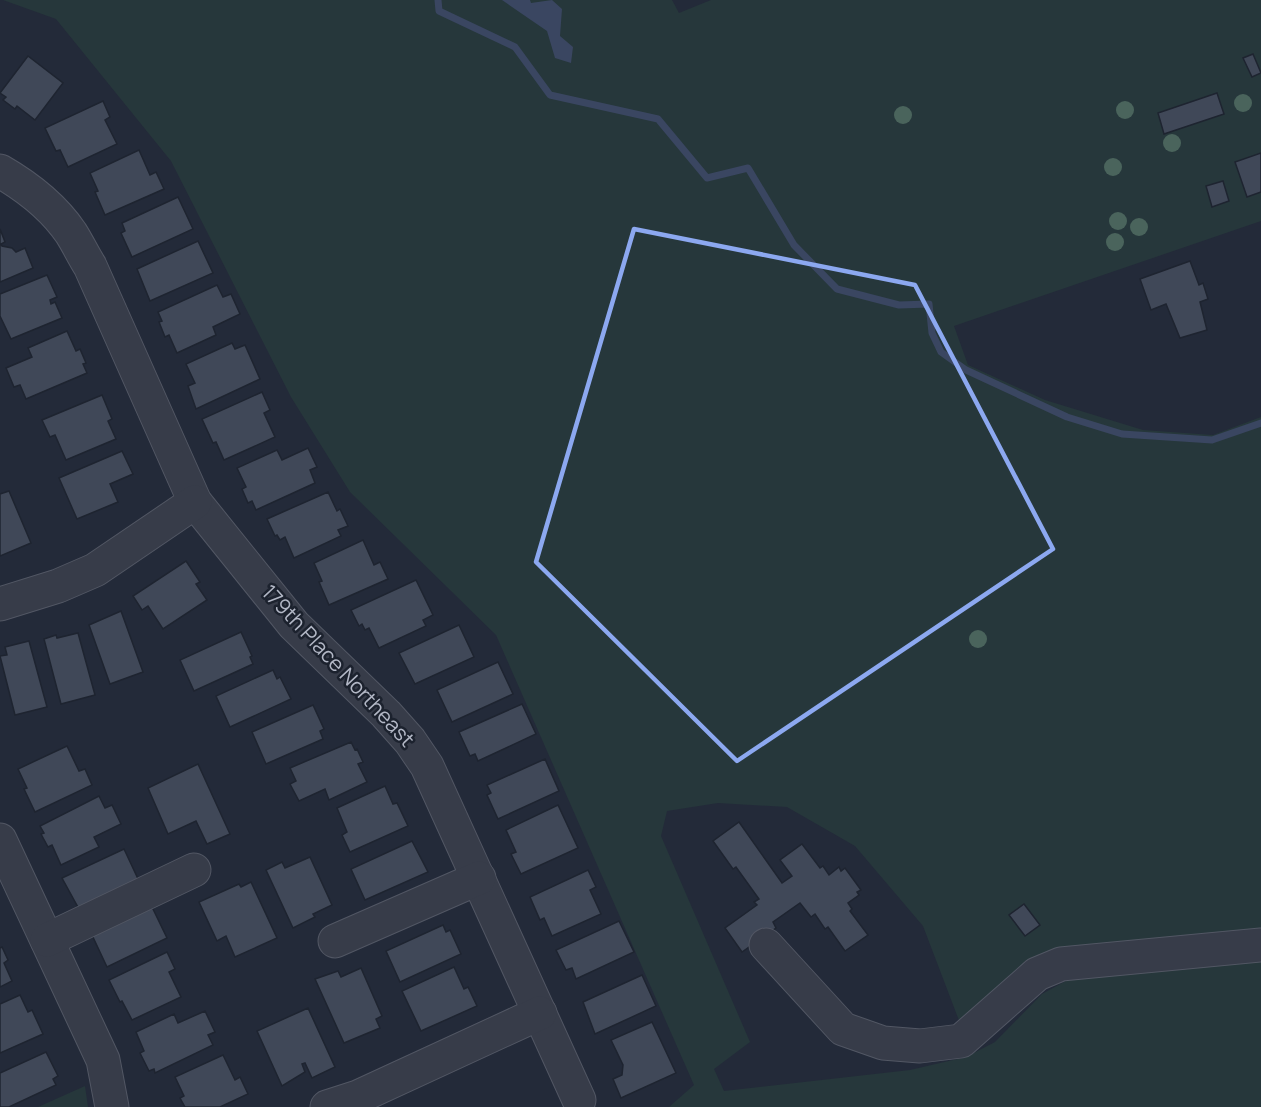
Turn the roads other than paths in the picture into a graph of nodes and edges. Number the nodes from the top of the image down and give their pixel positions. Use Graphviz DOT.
graph roads {
  1 [pos="0,171"];
  2 [pos="195,501"];
  3 [pos="0,604"];
  4 [pos="0,840"];
  5 [pos="194,870"];
  6 [pos="479,878"];
  7 [pos="47,940"];
  8 [pos="335,940"];
  9 [pos="766,945"];
  10 [pos="1261,945"];
  11 [pos="540,1013"];
  12 [pos="579,1100"];
  13 [pos="112,1107"];
  14 [pos="327,1107"];
  1 -- 2 [label="street, 179th Place Northeast"];
  2 -- 3 [label="street"];
  2 -- 6 [label="street, 179th Place Northeast"];
  4 -- 7 [label="street"];
  5 -- 7 [label="street"];
  6 -- 8 [label="street"];
  6 -- 11 [label="street, 179th Place Northeast"];
  7 -- 13 [label="street"];
  9 -- 10 [label="street"];
  11 -- 12 [label="street, 179th Place Northeast"];
  11 -- 14 [label="street"];
}
